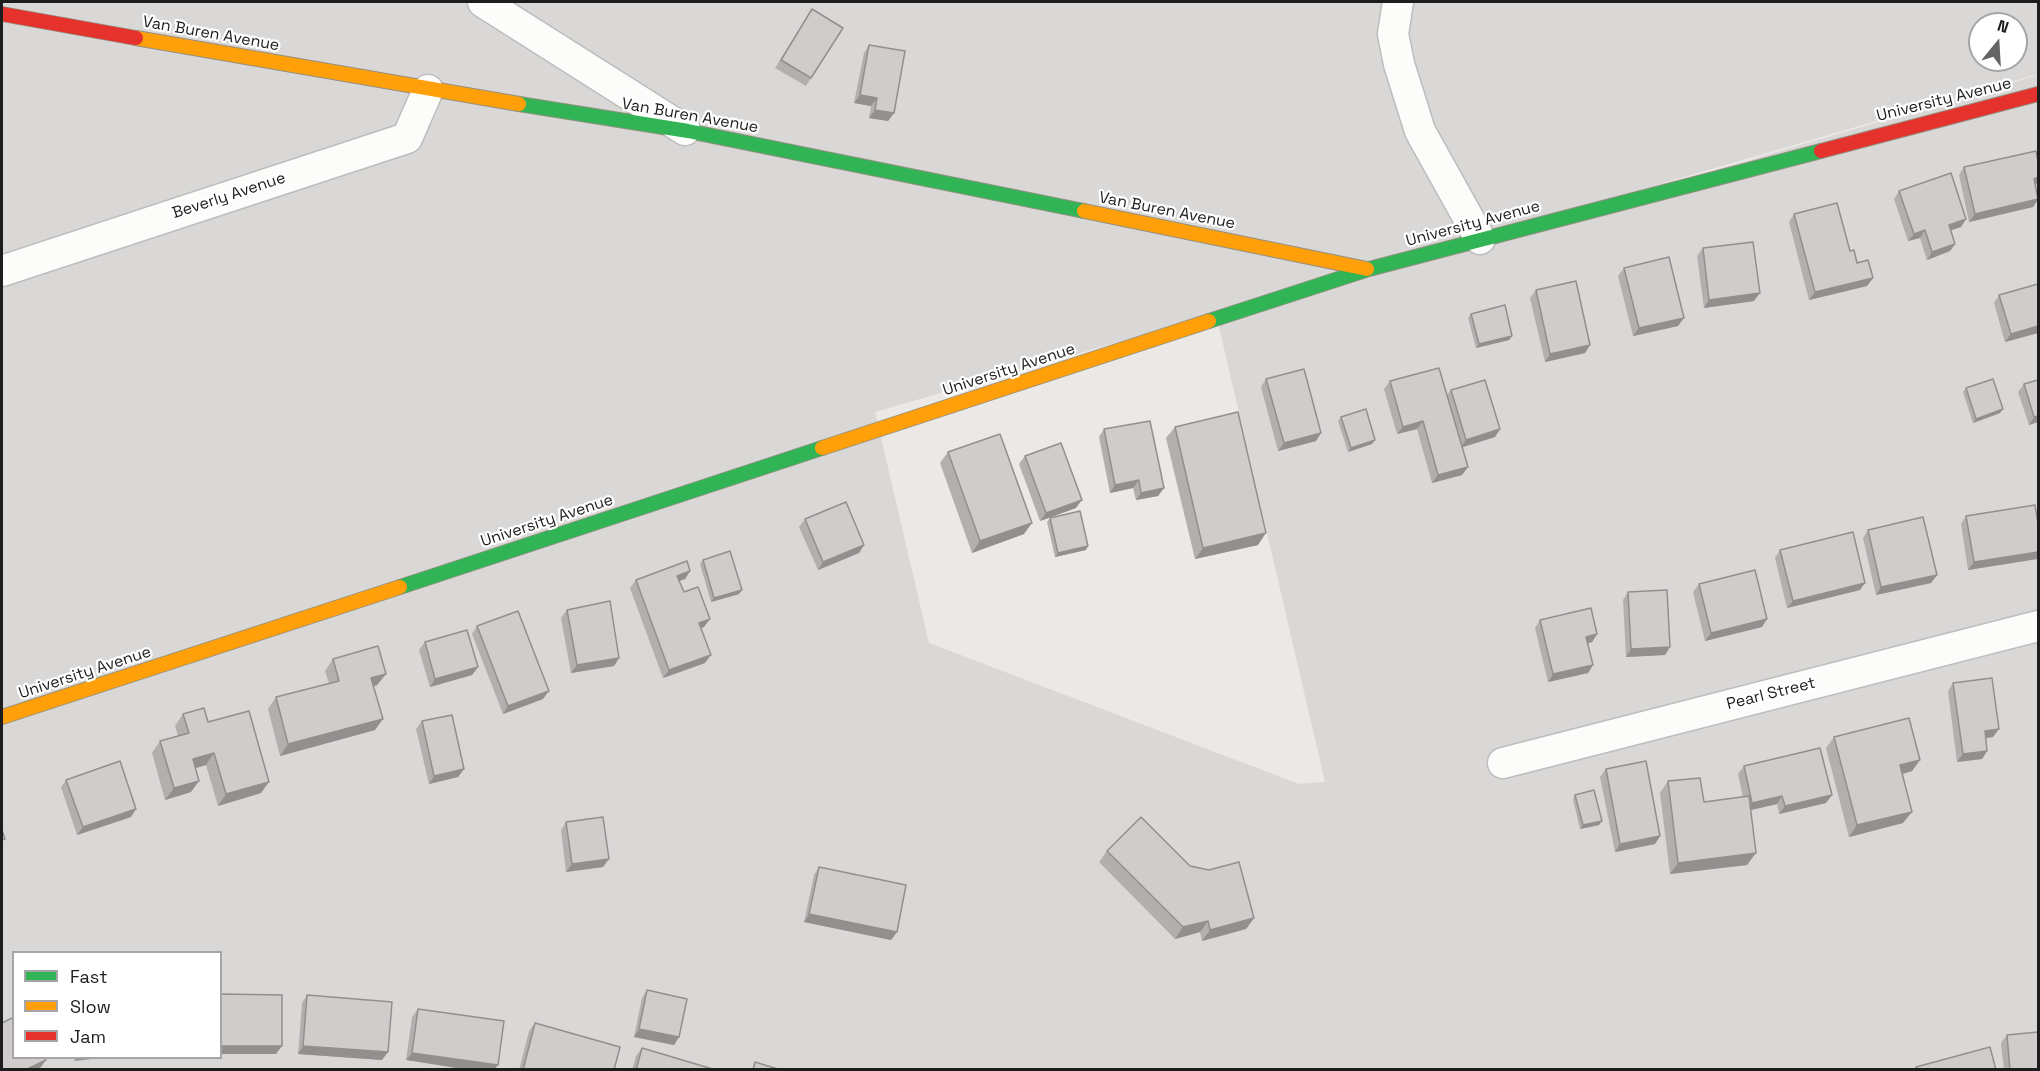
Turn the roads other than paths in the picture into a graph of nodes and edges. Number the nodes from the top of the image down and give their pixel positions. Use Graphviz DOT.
graph roads {
  1 [pos="483,2"];
  2 [pos="1398,2"];
  3 [pos="2,14"];
  4 [pos="428,90"];
  5 [pos="2038,94"];
  6 [pos="688,131"];
  7 [pos="1480,239"];
  8 [pos="1369,269"];
  9 [pos="2,271"];
  10 [pos="2038,626"];
  11 [pos="2,717"];
  12 [pos="1503,763"];
  1 -- 6 [label="street"];
  2 -- 7 [label="street"];
  3 -- 4 [label="main road, Van Buren Avenue"];
  4 -- 6 [label="main road, Van Buren Avenue"];
  4 -- 9 [label="street, Beverly Avenue"];
  5 -- 7 [label="main road, University Avenue"];
  6 -- 8 [label="main road, Van Buren Avenue"];
  7 -- 8 [label="main road, University Avenue"];
  8 -- 11 [label="main road, University Avenue"];
  10 -- 12 [label="street, Pearl Street"];
}
